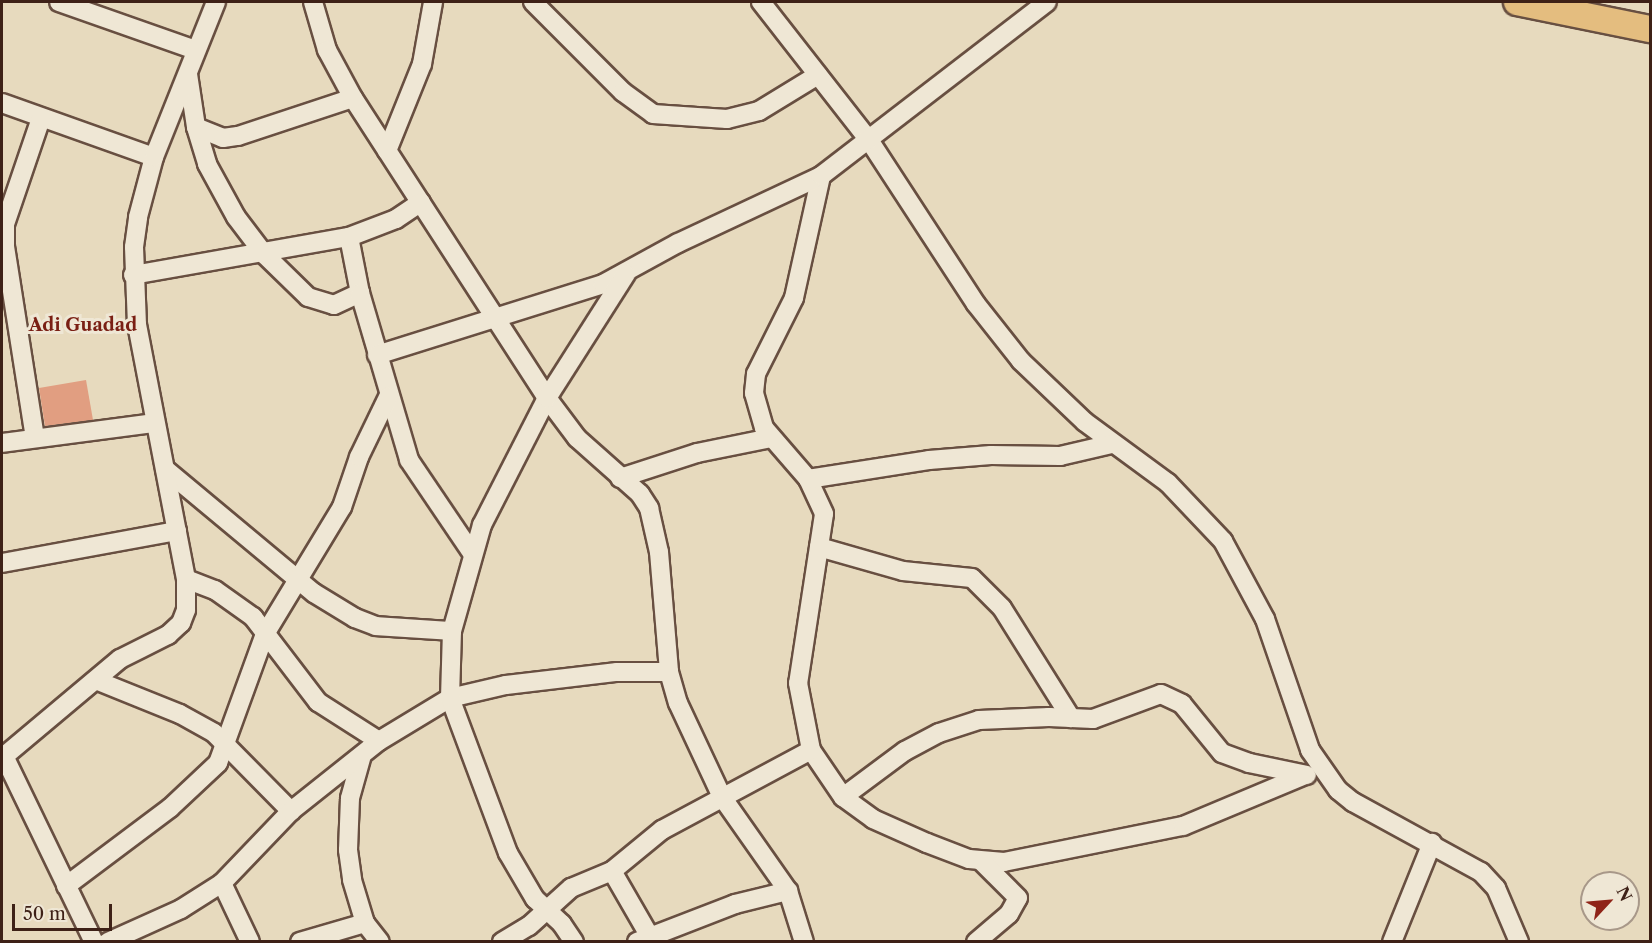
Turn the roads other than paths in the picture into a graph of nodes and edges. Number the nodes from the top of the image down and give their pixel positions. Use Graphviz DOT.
graph roads {
  1 [pos="59,2"];
  2 [pos="216,2"];
  3 [pos="313,2"];
  4 [pos="434,2"];
  5 [pos="533,2"];
  6 [pos="761,2"];
  7 [pos="1047,2"];
  8 [pos="1516,2"];
  9 [pos="1650,29"];
  10 [pos="195,51"];
  11 [pos="188,72"];
  12 [pos="818,75"];
  13 [pos="353,98"];
  14 [pos="2,103"];
  15 [pos="41,118"];
  16 [pos="196,127"];
  17 [pos="869,140"];
  18 [pos="387,151"];
  19 [pos="154,157"];
  20 [pos="821,176"];
  21 [pos="421,202"];
  22 [pos="3,224"];
  23 [pos="349,237"];
  24 [pos="265,255"];
  25 [pos="627,274"];
  26 [pos="133,275"];
  27 [pos="360,293"];
  28 [pos="496,316"];
  29 [pos="377,355"];
  30 [pos="388,398"];
  31 [pos="547,398"];
  32 [pos="154,423"];
  33 [pos="35,438"];
  34 [pos="771,438"];
  35 [pos="2,443"];
  36 [pos="1112,444"];
  37 [pos="165,469"];
  38 [pos="620,478"];
  39 [pos="808,479"];
  40 [pos="177,531"];
  41 [pos="819,547"];
  42 [pos="472,553"];
  43 [pos="2,563"];
  44 [pos="186,579"];
  45 [pos="299,580"];
  46 [pos="452,631"];
  47 [pos="265,634"];
  48 [pos="669,672"];
  49 [pos="98,681"];
  50 [pos="450,698"];
  51 [pos="1071,718"];
  52 [pos="379,741"];
  53 [pos="227,744"];
  54 [pos="811,750"];
  55 [pos="362,755"];
  56 [pos="3,757"];
  57 [pos="1305,775"];
  58 [pos="1329,778"];
  59 [pos="722,797"];
  60 [pos="843,797"];
  61 [pos="291,812"];
  62 [pos="1432,843"];
  63 [pos="982,862"];
  64 [pos="612,871"];
  65 [pos="222,883"];
  66 [pos="66,886"];
  67 [pos="788,891"];
  68 [pos="548,910"];
  69 [pos="364,923"];
  70 [pos="647,940"];
  71 [pos="94,942"];
  72 [pos="108,942"];
  73 [pos="249,942"];
  74 [pos="300,942"];
  75 [pos="380,942"];
  76 [pos="502,942"];
  77 [pos="574,942"];
  78 [pos="804,942"];
  79 [pos="976,942"];
  80 [pos="1392,942"];
  81 [pos="1519,942"];
  1 -- 10 [label="street"];
  2 -- 10 [label="street"];
  3 -- 13 [label="street"];
  4 -- 18 [label="street"];
  5 -- 12 [label="street"];
  6 -- 12 [label="street"];
  7 -- 17 [label="street"];
  8 -- 9 [label="highway"];
  10 -- 11 [label="street"];
  11 -- 16 [label="street"];
  11 -- 19 [label="street"];
  12 -- 17 [label="street"];
  13 -- 16 [label="street"];
  13 -- 18 [label="street"];
  14 -- 15 [label="street"];
  15 -- 19 [label="street"];
  15 -- 22 [label="street"];
  16 -- 24 [label="street"];
  17 -- 20 [label="street"];
  17 -- 36 [label="street"];
  18 -- 21 [label="street"];
  19 -- 26 [label="street"];
  20 -- 25 [label="street"];
  20 -- 34 [label="street"];
  21 -- 23 [label="street"];
  21 -- 28 [label="street"];
  22 -- 33 [label="street"];
  23 -- 24 [label="street"];
  23 -- 27 [label="street"];
  24 -- 26 [label="street"];
  24 -- 27 [label="street"];
  25 -- 28 [label="street"];
  25 -- 31 [label="street"];
  26 -- 32 [label="street"];
  27 -- 29 [label="street"];
  28 -- 29 [label="street"];
  28 -- 31 [label="street"];
  29 -- 30 [label="street"];
  30 -- 42 [label="street"];
  30 -- 45 [label="street"];
  31 -- 38 [label="street"];
  31 -- 42 [label="street"];
  32 -- 33 [label="street"];
  32 -- 37 [label="street"];
  33 -- 35 [label="street"];
  34 -- 38 [label="street"];
  34 -- 39 [label="street"];
  36 -- 39 [label="street"];
  36 -- 58 [label="street"];
  37 -- 40 [label="street"];
  37 -- 45 [label="street"];
  38 -- 48 [label="street"];
  39 -- 41 [label="street"];
  40 -- 43 [label="street"];
  40 -- 44 [label="street"];
  41 -- 51 [label="street"];
  41 -- 54 [label="street"];
  42 -- 46 [label="street"];
  44 -- 47 [label="street"];
  44 -- 49 [label="street"];
  45 -- 46 [label="street"];
  45 -- 47 [label="street"];
  46 -- 50 [label="street"];
  47 -- 52 [label="street"];
  47 -- 53 [label="street"];
  48 -- 50 [label="street"];
  48 -- 59 [label="street"];
  49 -- 53 [label="street"];
  49 -- 56 [label="street"];
  50 -- 52 [label="street"];
  50 -- 68 [label="street"];
  51 -- 57 [label="street"];
  51 -- 60 [label="street"];
  52 -- 55 [label="street"];
  53 -- 61 [label="street"];
  53 -- 66 [label="street"];
  54 -- 59 [label="street"];
  54 -- 60 [label="street"];
  55 -- 61 [label="street"];
  55 -- 69 [label="street"];
  56 -- 66 [label="street"];
  57 -- 58 [label="street"];
  57 -- 63 [label="street"];
  58 -- 62 [label="street"];
  59 -- 64 [label="street"];
  59 -- 67 [label="street"];
  60 -- 63 [label="street"];
  61 -- 65 [label="street"];
  62 -- 80 [label="street"];
  62 -- 81 [label="street"];
  63 -- 79 [label="street"];
  64 -- 68 [label="street"];
  64 -- 70 [label="street"];
  65 -- 72 [label="street"];
  65 -- 73 [label="street"];
  66 -- 71 [label="street"];
  67 -- 70 [label="street"];
  67 -- 78 [label="street"];
  68 -- 76 [label="street"];
  68 -- 77 [label="street"];
  69 -- 74 [label="street"];
  69 -- 75 [label="street"];
}
